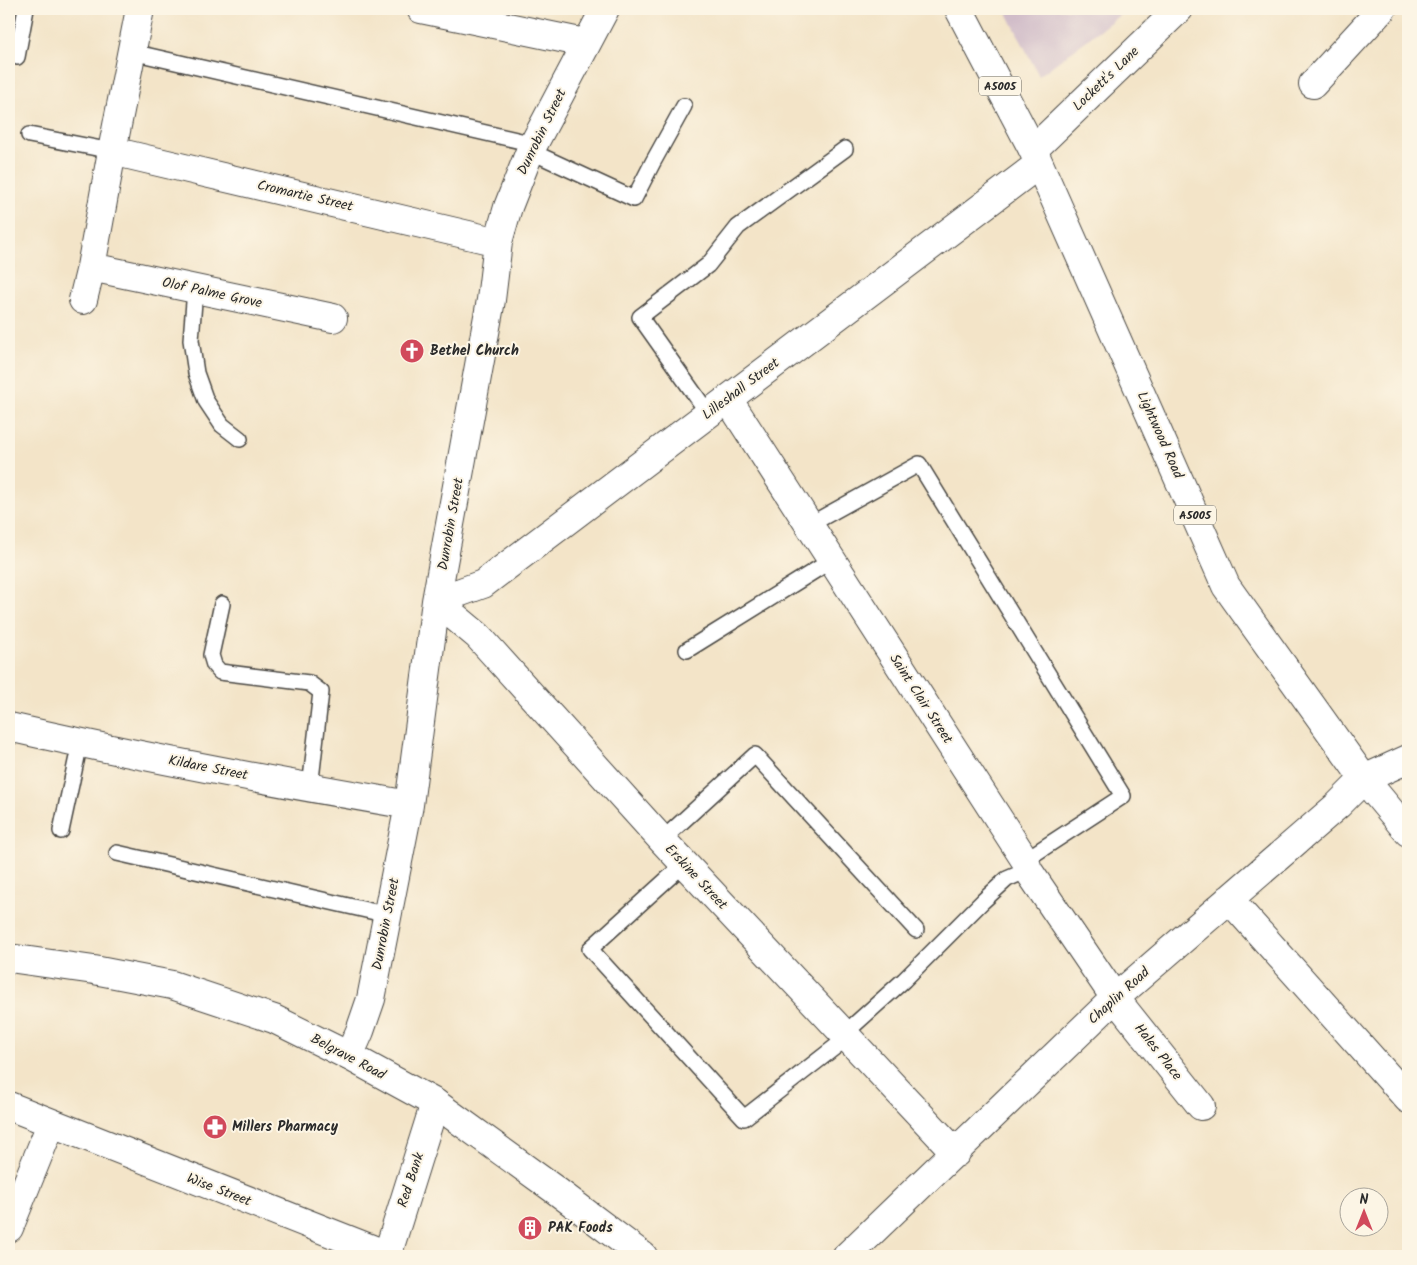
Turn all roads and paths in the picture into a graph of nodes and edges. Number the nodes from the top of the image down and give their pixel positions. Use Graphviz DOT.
graph roads {
  1 [pos="26,9"];
  2 [pos="140,9"];
  3 [pos="421,9"];
  4 [pos="604,9"];
  5 [pos="959,9"];
  6 [pos="1179,9"];
  7 [pos="1382,9"];
  8 [pos="585,43"];
  9 [pos="132,52"];
  10 [pos="17,57"];
  11 [pos="1313,84"];
  12 [pos="684,106"];
  13 [pos="29,135"];
  14 [pos="532,148"];
  15 [pos="844,149"];
  16 [pos="112,151"];
  17 [pos="1036,157"];
  18 [pos="498,242"];
  19 [pos="91,267"];
  20 [pos="195,289"];
  21 [pos="83,300"];
  22 [pos="333,318"];
  23 [pos="718,406"];
  24 [pos="240,439"];
  25 [pos="809,525"];
  26 [pos="832,560"];
  27 [pos="436,602"];
  28 [pos="222,604"];
  29 [pos="687,650"];
  30 [pos="9,727"];
  31 [pos="80,743"];
  32 [pos="1408,759"];
  33 [pos="1364,779"];
  34 [pos="310,788"];
  35 [pos="409,805"];
  36 [pos="61,831"];
  37 [pos="1408,832"];
  38 [pos="662,840"];
  39 [pos="117,853"];
  40 [pos="684,864"];
  41 [pos="1026,865"];
  42 [pos="1229,899"];
  43 [pos="388,915"];
  44 [pos="916,930"];
  45 [pos="9,958"];
  46 [pos="1115,998"];
  47 [pos="848,1037"];
  48 [pos="349,1056"];
  49 [pos="1408,1099"];
  50 [pos="435,1103"];
  51 [pos="9,1106"];
  52 [pos="1201,1106"];
  53 [pos="51,1124"];
  54 [pos="956,1152"];
  55 [pos="9,1228"];
  56 [pos="387,1256"];
  57 [pos="643,1256"];
  58 [pos="847,1256"];
  1 -- 10 [label="lane"];
  2 -- 9 [label="street"];
  3 -- 8 [label="street"];
  4 -- 8 [label="street, Dunrobin Street"];
  5 -- 17 [label="street, Lightwood Road / A5005"];
  6 -- 17 [label="street, Lockett's Lane"];
  7 -- 11 [label="street"];
  8 -- 14 [label="street, Dunrobin Street"];
  9 -- 14 [label="lane"];
  9 -- 16 [label="street"];
  12 -- 14 [label="lane"];
  13 -- 16 [label="lane"];
  14 -- 18 [label="street, Dunrobin Street"];
  15 -- 23 [label="lane"];
  16 -- 18 [label="street, Cromartie Street"];
  16 -- 19 [label="street"];
  17 -- 23 [label="street, Lilleshall Street"];
  17 -- 33 [label="street, Lightwood Road / A5005"];
  18 -- 27 [label="street, Dunrobin Street"];
  19 -- 20 [label="street, Olof Palme Grove"];
  19 -- 21 [label="street"];
  20 -- 22 [label="street, Olof Palme Grove"];
  20 -- 24 [label="lane"];
  23 -- 25 [label="street, Saint Clair Street"];
  23 -- 27 [label="street, Lilleshall Street"];
  25 -- 26 [label="street, Saint Clair Street"];
  25 -- 41 [label="lane"];
  26 -- 29 [label="lane"];
  26 -- 41 [label="street, Saint Clair Street"];
  27 -- 35 [label="street, Dunrobin Street"];
  27 -- 38 [label="street, Erskine Street"];
  28 -- 34 [label="lane"];
  30 -- 31 [label="street, Kildare Street"];
  31 -- 34 [label="street, Kildare Street"];
  31 -- 36 [label="lane"];
  32 -- 33 [label="street, Chaplin Road"];
  33 -- 37 [label="street, Lightwood Road / A5005"];
  33 -- 42 [label="street, Chaplin Road"];
  34 -- 35 [label="street, Kildare Street"];
  35 -- 43 [label="street, Dunrobin Street"];
  38 -- 40 [label="street, Erskine Street"];
  38 -- 44 [label="lane"];
  39 -- 43 [label="lane"];
  40 -- 47 [label="street, Erskine Street"];
  40 -- 47 [label="lane"];
  41 -- 46 [label="street, Saint Clair Street"];
  41 -- 47 [label="lane"];
  42 -- 46 [label="street, Chaplin Road"];
  42 -- 49 [label="street"];
  43 -- 48 [label="street, Dunrobin Street"];
  45 -- 48 [label="street, Belgrave Road"];
  46 -- 52 [label="street, Hales Place"];
  46 -- 54 [label="street, Chaplin Road"];
  47 -- 54 [label="street, Erskine Street"];
  48 -- 50 [label="street, Belgrave Road"];
  50 -- 56 [label="street, Red Bank"];
  50 -- 57 [label="street, Belgrave Road"];
  51 -- 53 [label="street, Wise Street"];
  53 -- 55 [label="street"];
  53 -- 56 [label="street, Wise Street"];
  54 -- 58 [label="street, Chaplin Road"];
}
